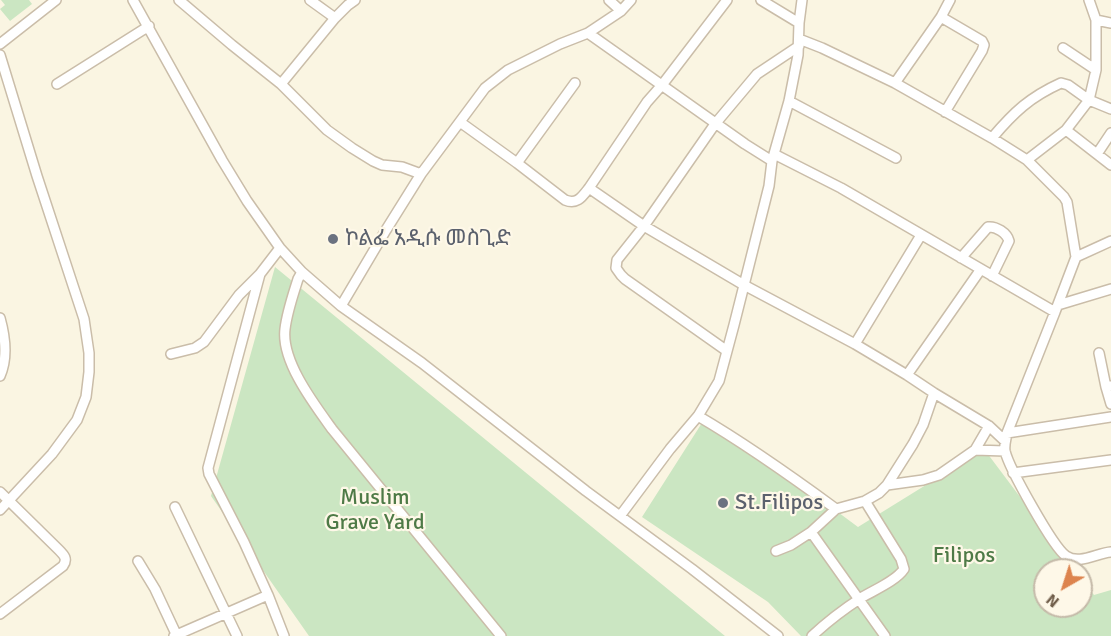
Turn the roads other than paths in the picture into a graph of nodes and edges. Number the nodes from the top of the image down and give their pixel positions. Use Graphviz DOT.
graph roads {
  1 [pos="56,0"];
  2 [pos="134,0"];
  3 [pos="179,0"];
  4 [pos="310,0"];
  5 [pos="609,0"];
  6 [pos="631,0"];
  7 [pos="727,0"];
  8 [pos="761,0"];
  9 [pos="802,0"];
  10 [pos="950,0"];
  11 [pos="1089,0"];
  12 [pos="350,2"];
  13 [pos="621,11"];
  14 [pos="941,17"];
  15 [pos="335,18"];
  16 [pos="1096,20"];
  17 [pos="799,23"];
  18 [pos="1111,23"];
  19 [pos="148,26"];
  20 [pos="588,33"];
  21 [pos="799,42"];
  22 [pos="0,44"];
  23 [pos="1063,48"];
  24 [pos="0,55"];
  25 [pos="1096,70"];
  26 [pos="575,83"];
  27 [pos="895,83"];
  28 [pos="57,84"];
  29 [pos="281,84"];
  30 [pos="662,85"];
  31 [pos="1089,100"];
  32 [pos="789,102"];
  33 [pos="1111,109"];
  34 [pos="945,112"];
  35 [pos="460,122"];
  36 [pos="715,124"];
  37 [pos="1066,130"];
  38 [pos="1111,133"];
  39 [pos="992,138"];
  40 [pos="1097,154"];
  41 [pos="773,158"];
  42 [pos="896,159"];
  43 [pos="1027,160"];
  44 [pos="517,163"];
  45 [pos="1111,165"];
  46 [pos="421,174"];
  47 [pos="589,188"];
  48 [pos="644,226"];
  49 [pos="921,235"];
  50 [pos="1111,241"];
  51 [pos="280,248"];
  52 [pos="1076,257"];
  53 [pos="962,258"];
  54 [pos="981,269"];
  55 [pos="302,272"];
  56 [pos="260,274"];
  57 [pos="992,276"];
  58 [pos="744,285"];
  59 [pos="1111,289"];
  60 [pos="341,306"];
  61 [pos="1056,308"];
  62 [pos="0,318"];
  63 [pos="855,344"];
  64 [pos="727,351"];
  65 [pos="1099,353"];
  66 [pos="171,354"];
  67 [pos="907,375"];
  68 [pos="0,376"];
  69 [pos="1109,386"];
  70 [pos="934,393"];
  71 [pos="1111,404"];
  72 [pos="698,416"];
  73 [pos="1111,417"];
  74 [pos="989,426"];
  75 [pos="1006,437"];
  76 [pos="975,450"];
  77 [pos="1005,451"];
  78 [pos="1111,460"];
  79 [pos="1013,473"];
  80 [pos="887,485"];
  81 [pos="0,492"];
  82 [pos="9,501"];
  83 [pos="865,501"];
  84 [pos="175,507"];
  85 [pos="836,509"];
  86 [pos="0,510"];
  87 [pos="620,516"];
  88 [pos="811,532"];
  89 [pos="776,551"];
  90 [pos="1109,553"];
  91 [pos="138,561"];
  92 [pos="268,595"];
  93 [pos="858,599"];
  94 [pos="227,614"];
  95 [pos="0,615"];
  96 [pos="176,636"];
  97 [pos="237,636"];
  98 [pos="284,636"];
  99 [pos="501,636"];
  100 [pos="778,636"];
  101 [pos="812,636"];
  102 [pos="885,636"];
  1 -- 22 [label="street"];
  2 -- 19 [label="street"];
  3 -- 29 [label="street"];
  4 -- 15 [label="street"];
  5 -- 13 [label="street"];
  6 -- 13 [label="street"];
  7 -- 30 [label="street"];
  8 -- 17 [label="street"];
  9 -- 17 [label="street"];
  10 -- 14 [label="street"];
  11 -- 16 [label="street"];
  12 -- 15 [label="street"];
  13 -- 20 [label="street"];
  14 -- 27 [label="street"];
  14 -- 34 [label="street"];
  15 -- 29 [label="street"];
  16 -- 18 [label="street"];
  16 -- 25 [label="street"];
  17 -- 21 [label="street"];
  19 -- 28 [label="street"];
  19 -- 51 [label="street"];
  20 -- 30 [label="street"];
  20 -- 35 [label="street"];
  21 -- 27 [label="street"];
  21 -- 32 [label="street"];
  21 -- 36 [label="street"];
  23 -- 25 [label="street"];
  24 -- 82 [label="street"];
  25 -- 31 [label="street"];
  26 -- 44 [label="street"];
  27 -- 34 [label="street"];
  29 -- 46 [label="street"];
  30 -- 36 [label="street"];
  30 -- 47 [label="street"];
  31 -- 33 [label="street"];
  31 -- 37 [label="street"];
  31 -- 39 [label="street"];
  32 -- 41 [label="street"];
  32 -- 42 [label="street"];
  34 -- 39 [label="street"];
  35 -- 44 [label="street"];
  35 -- 46 [label="street"];
  36 -- 41 [label="street"];
  36 -- 48 [label="street"];
  37 -- 40 [label="street"];
  37 -- 43 [label="street"];
  38 -- 40 [label="street"];
  39 -- 43 [label="street"];
  40 -- 45 [label="street"];
  41 -- 49 [label="street"];
  41 -- 58 [label="street"];
  43 -- 52 [label="street"];
  44 -- 47 [label="street"];
  46 -- 60 [label="street"];
  47 -- 48 [label="street"];
  48 -- 58 [label="street"];
  48 -- 64 [label="street"];
  49 -- 53 [label="street"];
  49 -- 63 [label="street"];
  50 -- 52 [label="street"];
  51 -- 55 [label="street"];
  51 -- 56 [label="street"];
  52 -- 61 [label="street"];
  53 -- 54 [label="street"];
  53 -- 57 [label="street"];
  54 -- 57 [label="street"];
  54 -- 67 [label="street"];
  55 -- 60 [label="street"];
  55 -- 99 [label="street"];
  56 -- 66 [label="street"];
  56 -- 92 [label="street"];
  57 -- 61 [label="street"];
  58 -- 63 [label="street"];
  58 -- 64 [label="street"];
  59 -- 61 [label="street"];
  60 -- 87 [label="street"];
  61 -- 75 [label="street"];
  62 -- 68 [label="street"];
  63 -- 67 [label="street"];
  64 -- 72 [label="street"];
  65 -- 69 [label="street"];
  67 -- 70 [label="street"];
  69 -- 71 [label="street"];
  70 -- 74 [label="street"];
  70 -- 80 [label="street"];
  72 -- 85 [label="street"];
  72 -- 87 [label="street"];
  73 -- 75 [label="street"];
  74 -- 75 [label="street"];
  74 -- 76 [label="street"];
  75 -- 77 [label="street"];
  76 -- 77 [label="street"];
  76 -- 80 [label="street"];
  77 -- 79 [label="street"];
  78 -- 79 [label="street"];
  79 -- 90 [label="street"];
  80 -- 83 [label="street"];
  81 -- 82 [label="street"];
  82 -- 86 [label="street"];
  82 -- 95 [label="street"];
  83 -- 85 [label="street"];
  83 -- 93 [label="street"];
  84 -- 94 [label="street"];
  85 -- 88 [label="street"];
  87 -- 100 [label="street"];
  88 -- 89 [label="street"];
  88 -- 93 [label="street"];
  91 -- 96 [label="street"];
  92 -- 94 [label="street"];
  92 -- 98 [label="street"];
  93 -- 101 [label="street"];
  93 -- 102 [label="street"];
  94 -- 96 [label="street"];
  94 -- 97 [label="street"];
}
